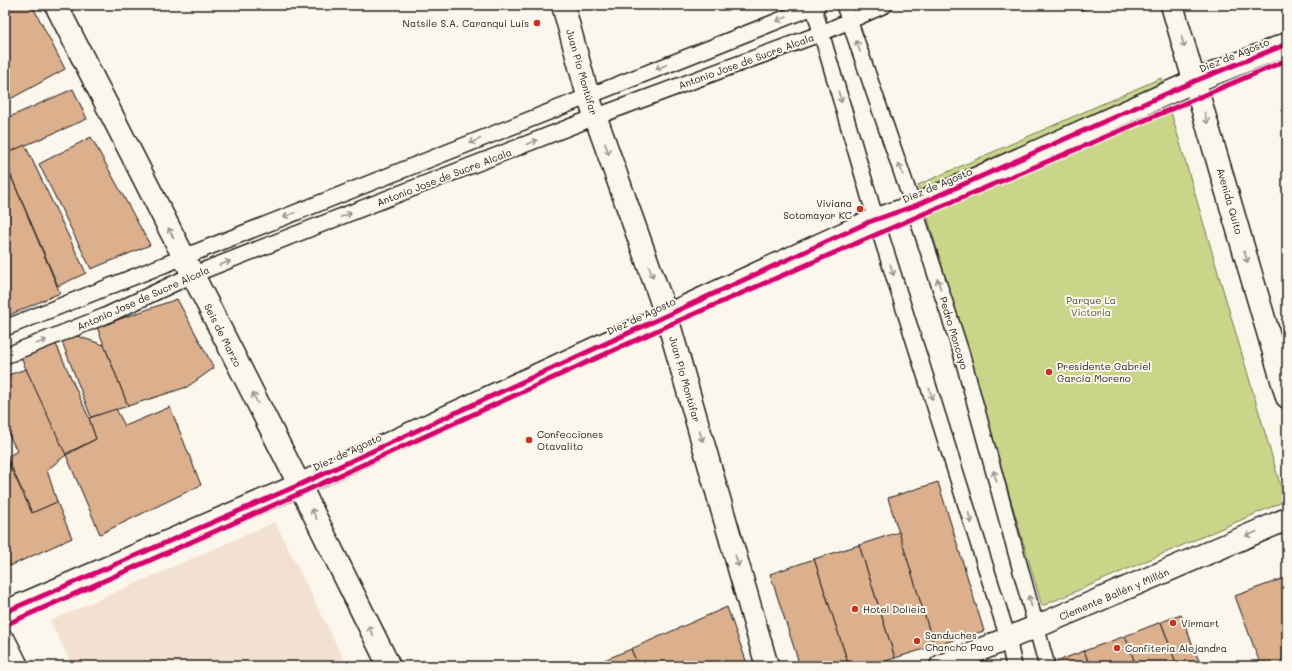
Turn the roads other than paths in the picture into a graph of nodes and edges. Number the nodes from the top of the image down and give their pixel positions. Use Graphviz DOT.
graph roads {
  1 [pos="56,5"];
  2 [pos="563,5"];
  3 [pos="844,5"];
  4 [pos="885,5"];
  5 [pos="1172,5"];
  6 [pos="815,6"];
  7 [pos="849,20"];
  8 [pos="822,33"];
  9 [pos="1287,44"];
  10 [pos="1195,81"];
  11 [pos="588,96"];
  12 [pos="595,117"];
  13 [pos="914,206"];
  14 [pos="876,220"];
  15 [pos="188,266"];
  16 [pos="666,314"];
  17 [pos="5,328"];
  18 [pos="5,356"];
  19 [pos="1287,397"];
  20 [pos="299,485"];
  21 [pos="1287,519"];
  22 [pos="5,612"];
  23 [pos="1037,626"];
  24 [pos="1008,638"];
  25 [pos="5,642"];
  26 [pos="17,666"];
  27 [pos="389,666"];
  28 [pos="767,666"];
  29 [pos="941,666"];
  30 [pos="1014,666"];
  31 [pos="1047,666"];
  15 -- 1 [label="street, Seis de Marzo, one-way"];
  2 -- 11 [label="street, Juan Pío Montúfar"];
  3 -- 7 [label="lane, Pedro Moncayo"];
  4 -- 7 [label="lane, Antonio Jose de Sucre Alcala"];
  5 -- 10 [label="street, Avenida Quito, one-way"];
  6 -- 8 [label="lane"];
  6 -- 11 [label="lane, Antonio Jose de Sucre Alcala, one-way"];
  7 -- 8 [label="lane, Antonio Jose de Sucre Alcala"];
  13 -- 7 [label="lane, Pedro Moncayo, one-way"];
  8 -- 12 [label="lane, Antonio Jose de Sucre Alcala"];
  8 -- 14 [label="lane, one-way"];
  9 -- 10 [label="street, Diez de Agosto"];
  10 -- 13 [label="street, Diez de Agosto"];
  10 -- 19 [label="street, Avenida Quito, one-way"];
  11 -- 12 [label="street, Juan Pío Montúfar"];
  11 -- 15 [label="lane, Antonio Jose de Sucre Alcala, one-way"];
  15 -- 12 [label="lane, Antonio Jose de Sucre Alcala, one-way"];
  12 -- 16 [label="street, Juan Pío Montúfar, one-way"];
  13 -- 14 [label="street, Diez de Agosto"];
  23 -- 13 [label="lane, Pedro Moncayo, one-way"];
  14 -- 16 [label="street, Diez de Agosto"];
  14 -- 24 [label="lane, one-way"];
  15 -- 17 [label="lane, Antonio Jose de Sucre Alcala"];
  18 -- 15 [label="lane, Antonio Jose de Sucre Alcala, one-way"];
  20 -- 15 [label="street, Seis de Marzo, one-way"];
  16 -- 20 [label="street, Diez de Agosto"];
  16 -- 28 [label="street, Juan Pío Montúfar, one-way"];
  20 -- 22 [label="street, Diez de Agosto"];
  27 -- 20 [label="street, Seis de Marzo, one-way"];
  21 -- 23 [label="street, Clemente Ballén y Millán, one-way"];
  23 -- 24 [label="street, Clemente Ballén y Millán"];
  23 -- 31 [label="lane, Pedro Moncayo"];
  24 -- 29 [label="street, Clemente Ballén y Millán"];
  24 -- 30 [label="lane"];
  25 -- 26 [label="street"];
}
